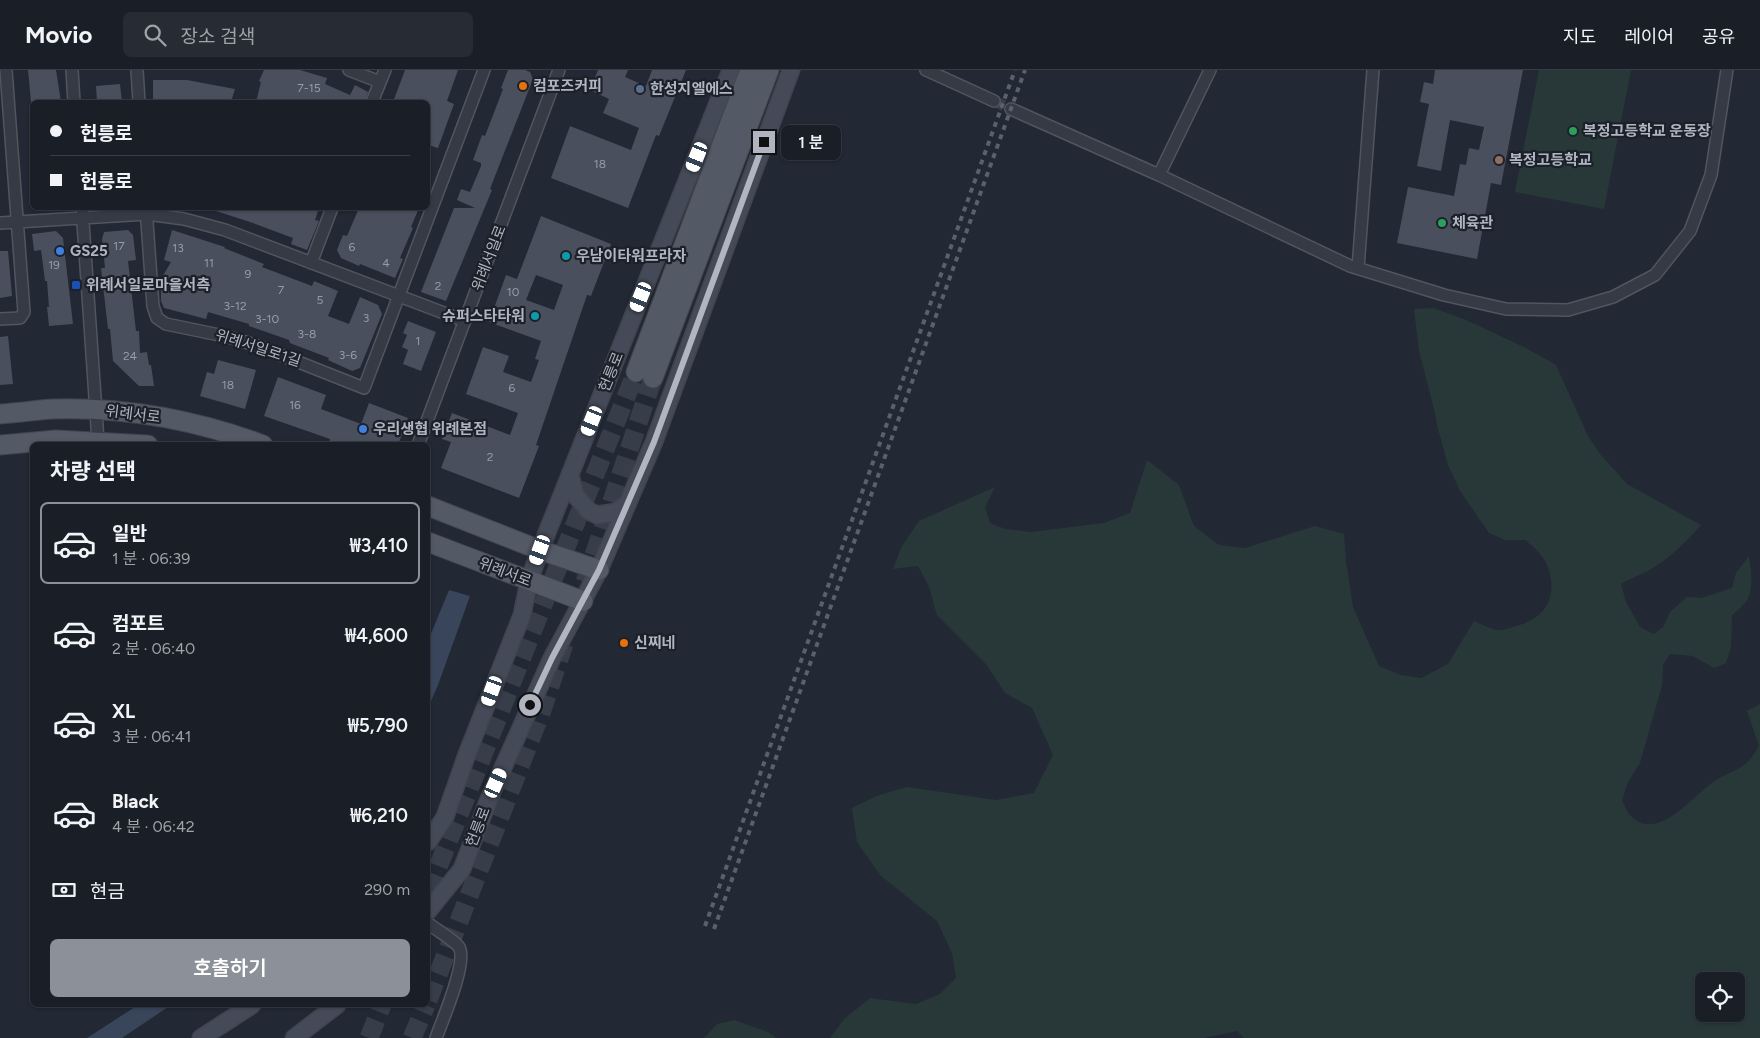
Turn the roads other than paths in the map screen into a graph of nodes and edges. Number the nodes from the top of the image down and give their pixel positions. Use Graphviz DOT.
graph roads {
  1 [pos="6,70"];
  2 [pos="72,70"];
  3 [pos="349,70"];
  4 [pos="384,70"];
  5 [pos="484,70"];
  6 [pos="558,70"];
  7 [pos="732,70"];
  8 [pos="750,70"];
  9 [pos="769,70"];
  10 [pos="791,70"];
  11 [pos="926,70"];
  12 [pos="1210,70"];
  13 [pos="1373,70"];
  14 [pos="1727,70"];
  15 [pos="137,71"];
  16 [pos="380,82"];
  17 [pos="74,100"];
  18 [pos="139,100"];
  19 [pos="373,100"];
  20 [pos="994,101"];
  21 [pos="1011,109"];
  22 [pos="1159,175"];
  23 [pos="331,210"];
  24 [pos="146,211"];
  25 [pos="82,212"];
  26 [pos="18,222"];
  27 [pos="0,223"];
  28 [pos="311,263"];
  29 [pos="1358,268"];
  30 [pos="399,296"];
  31 [pos="0,319"];
  32 [pos="465,320"];
  33 [pos="97,410"];
  34 [pos="0,414"];
  35 [pos="98,441"];
  36 [pos="30,442"];
  37 [pos="34,442"];
  38 [pos="110,442"];
  39 [pos="253,442"];
  40 [pos="419,442"];
  41 [pos="0,445"];
  42 [pos="570,474"];
  43 [pos="628,503"];
  44 [pos="430,507"];
  45 [pos="430,543"];
  46 [pos="540,550"];
  47 [pos="599,570"];
  48 [pos="528,581"];
  49 [pos="583,601"];
  50 [pos="430,839"];
  51 [pos="430,909"];
  52 [pos="430,925"];
  53 [pos="249,1007"];
  54 [pos="334,1007"];
  55 [pos="201,1038"];
  56 [pos="294,1038"];
  57 [pos="436,1038"];
  1 -- 26 [label="street"];
  2 -- 17 [label="street"];
  3 -- 16 [label="street"];
  4 -- 16 [label="street"];
  5 -- 30 [label="street, 위례서일로1길"];
  6 -- 32 [label="street, 위례서일로"];
  7 -- 42 [label="main road, 헌릉로"];
  8 -- 9 [label="main road"];
  10 -- 43 [label="main road, 헌릉로"];
  11 -- 20 [label="street"];
  12 -- 22 [label="street"];
  13 -- 29 [label="street"];
  14 -- 29 [label="street"];
  15 -- 18 [label="street"];
  16 -- 19 [label="street"];
  21 -- 22 [label="street"];
  22 -- 29 [label="street"];
  23 -- 28 [label="street"];
  24 -- 25 [label="street"];
  24 -- 28 [label="street"];
  24 -- 30 [label="street, 위례서일로1길"];
  25 -- 26 [label="street"];
  25 -- 33 [label="street"];
  26 -- 27 [label="street"];
  26 -- 31 [label="street"];
  28 -- 30 [label="street"];
  30 -- 32 [label="street"];
  32 -- 40 [label="street, 위례서일로"];
  33 -- 34 [label="main road, 위례서로"];
  33 -- 35 [label="street"];
  33 -- 39 [label="main road, 위례서로"];
  35 -- 37 [label="main road, 위례서로"];
  35 -- 38 [label="main road, 위례서로"];
  36 -- 41 [label="main road, 위례서로"];
  42 -- 43 [label="main road"];
  42 -- 46 [label="main road, 헌릉로"];
  43 -- 47 [label="main road, 헌릉로"];
  44 -- 46 [label="main road"];
  45 -- 48 [label="main road, 위례서로"];
  46 -- 47 [label="main road"];
  46 -- 48 [label="main road, 헌릉로"];
  47 -- 49 [label="main road, 헌릉로"];
  48 -- 49 [label="main road, 위례서로"];
  48 -- 50 [label="main road, 헌릉로"];
  49 -- 51 [label="main road, 헌릉로"];
  52 -- 57 [label="street"];
  53 -- 55 [label="main road"];
  54 -- 56 [label="main road"];
}
